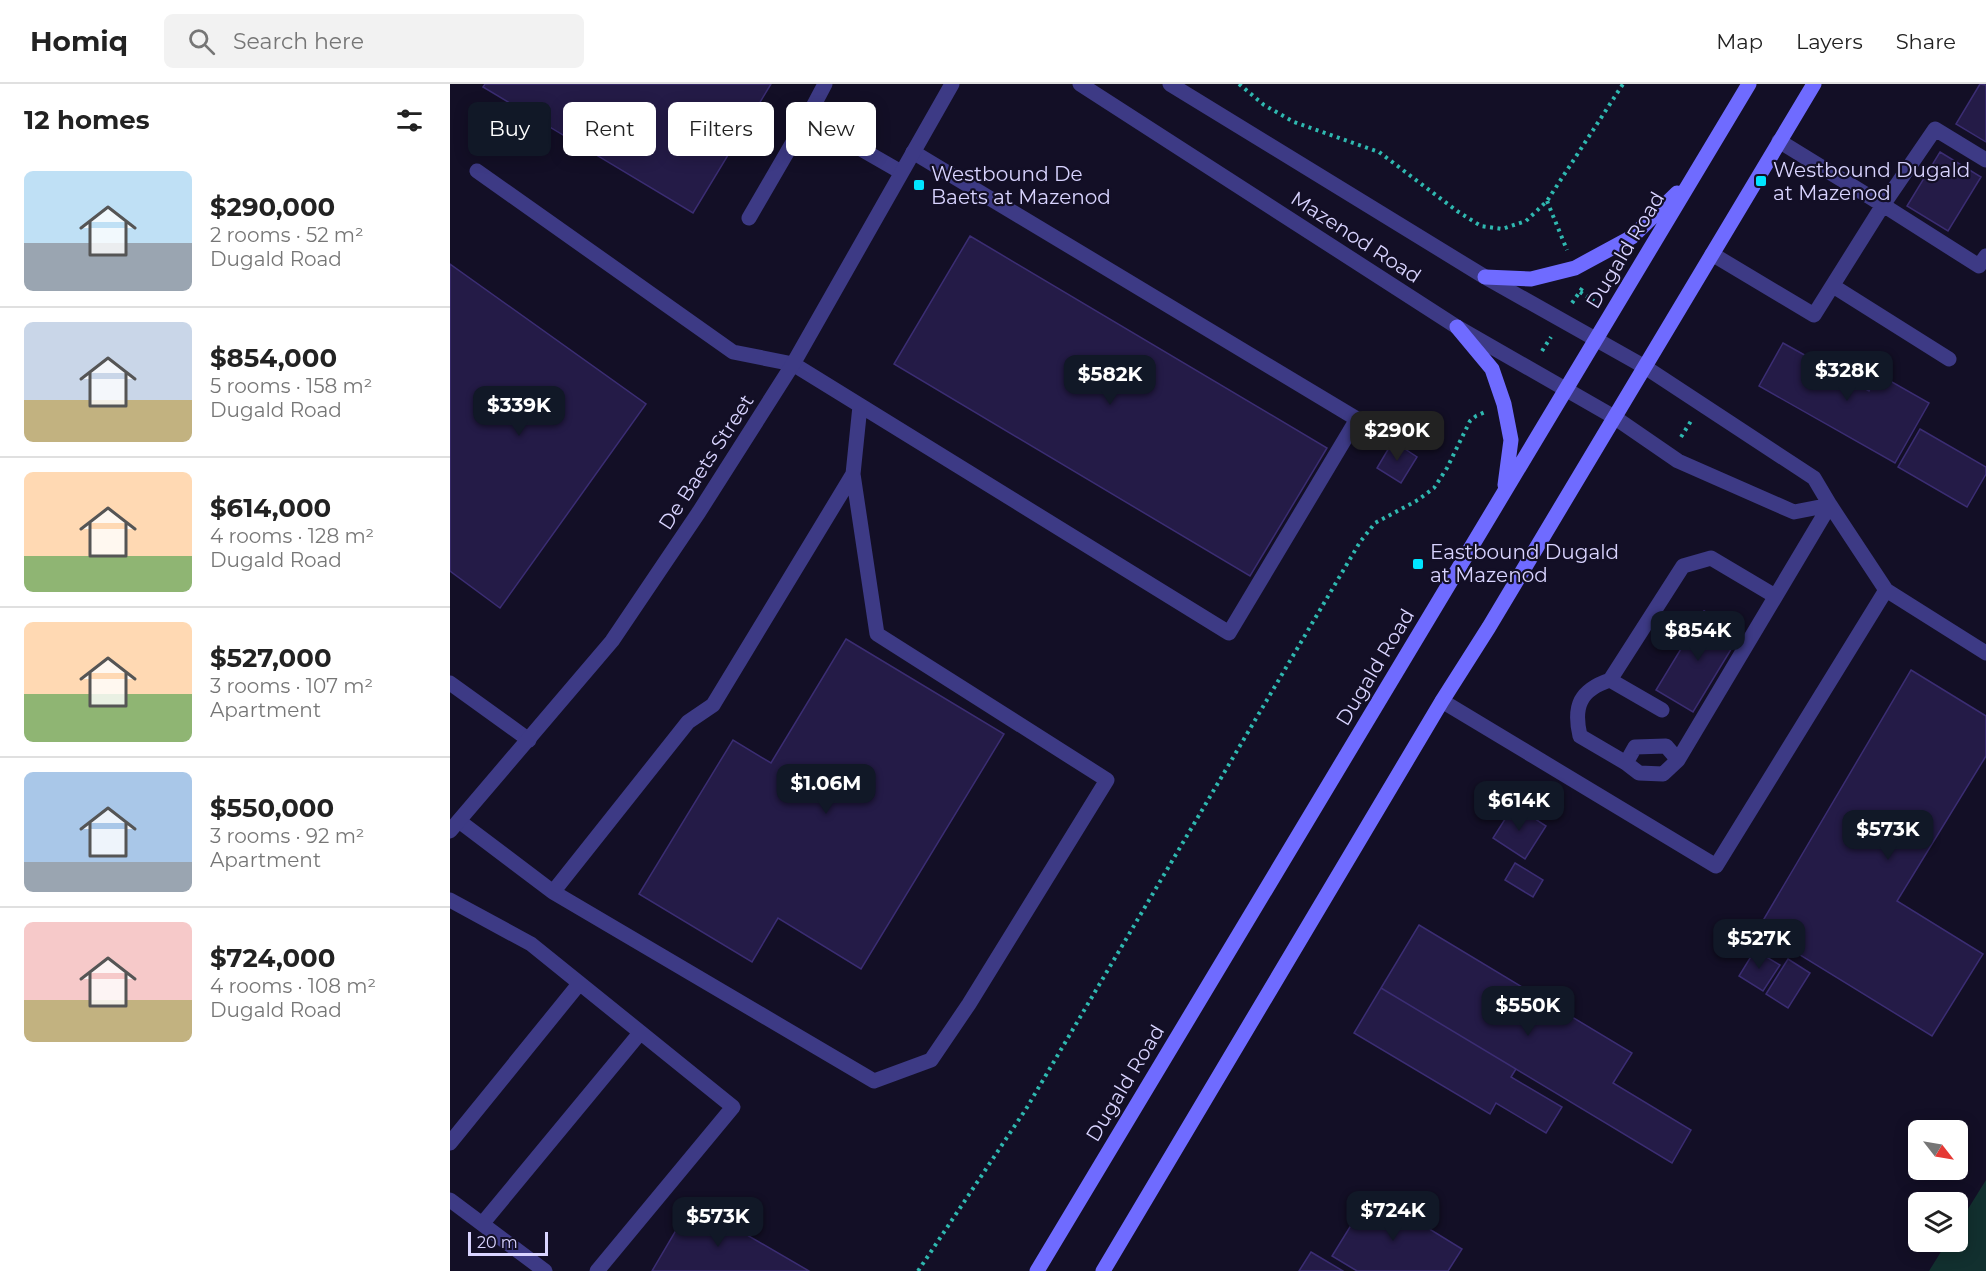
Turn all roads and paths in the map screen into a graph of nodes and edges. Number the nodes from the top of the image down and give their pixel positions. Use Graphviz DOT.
graph roads {
  1 [pos="825,84"];
  2 [pos="952,84"];
  3 [pos="1080,84"];
  4 [pos="1170,84"];
  5 [pos="1239,84"];
  6 [pos="1623,84"];
  7 [pos="1749,84"];
  8 [pos="1814,84"];
  9 [pos="815,102"];
  10 [pos="1779,141"];
  11 [pos="913,152"];
  12 [pos="786,154"];
  13 [pos="873,156"];
  14 [pos="1986,160"];
  15 [pos="477,171"];
  16 [pos="901,172"];
  17 [pos="1693,179"];
  18 [pos="1547,201"];
  19 [pos="1883,205"];
  20 [pos="749,218"];
  21 [pos="1568,251"];
  22 [pos="1712,254"];
  23 [pos="1986,256"];
  24 [pos="1485,278"];
  25 [pos="1833,286"];
  26 [pos="1595,302"];
  27 [pos="1561,321"];
  28 [pos="1457,327"];
  29 [pos="1594,340"];
  30 [pos="1949,359"];
  31 [pos="793,364"];
  32 [pos="1645,367"];
  33 [pos="1536,373"];
  34 [pos="1565,390"];
  35 [pos="860,406"];
  36 [pos="1476,416"];
  37 [pos="1614,417"];
  38 [pos="1691,420"];
  39 [pos="1679,441"];
  40 [pos="853,474"];
  41 [pos="1504,493"];
  42 [pos="1830,505"];
  43 [pos="1886,590"];
  44 [pos="1775,596"];
  45 [pos="1986,653"];
  46 [pos="1610,680"];
  47 [pos="450,683"];
  48 [pos="1442,701"];
  49 [pos="1662,710"];
  50 [pos="529,740"];
  51 [pos="1678,760"];
  52 [pos="1626,763"];
  53 [pos="454,826"];
  54 [pos="553,892"];
  55 [pos="450,900"];
  56 [pos="579,984"];
  57 [pos="640,1033"];
  58 [pos="450,1143"];
  59 [pos="450,1200"];
  60 [pos="482,1224"];
  61 [pos="545,1271"];
  62 [pos="597,1271"];
  63 [pos="918,1271"];
  64 [pos="1037,1271"];
  65 [pos="1103,1271"];
  1 -- 9 [label="street"];
  2 -- 11 [label="street, De Baets Street"];
  3 -- 28 [label="street, Mazenod Road"];
  4 -- 24 [label="street, Mazenod Road"];
  5 -- 18 [label="path"];
  6 -- 18 [label="path"];
  7 -- 17 [label="main road, Dugald Road"];
  8 -- 10 [label="main road"];
  10 -- 19 [label="street"];
  10 -- 22 [label="main road"];
  11 -- 16 [label="street, De Baets Street"];
  11 -- 35 [label="street"];
  12 -- 20 [label="street"];
  13 -- 16 [label="street"];
  14 -- 19 [label="street"];
  15 -- 31 [label="street"];
  16 -- 31 [label="street, De Baets Street"];
  17 -- 24 [label="main road"];
  17 -- 29 [label="main road, Dugald Road"];
  18 -- 21 [label="path"];
  19 -- 23 [label="street"];
  19 -- 25 [label="street"];
  22 -- 25 [label="street"];
  22 -- 32 [label="main road"];
  24 -- 27 [label="street, Mazenod Road"];
  25 -- 30 [label="street"];
  26 -- 27 [label="path"];
  27 -- 29 [label="street, Mazenod Road"];
  27 -- 33 [label="path"];
  28 -- 33 [label="street, Mazenod Road"];
  28 -- 41 [label="main road"];
  29 -- 32 [label="street, Mazenod Road"];
  29 -- 34 [label="main road, Dugald Road"];
  31 -- 35 [label="street"];
  31 -- 50 [label="street, De Baets Street"];
  32 -- 37 [label="main road"];
  32 -- 42 [label="street, Mazenod Road"];
  33 -- 34 [label="street, Mazenod Road"];
  34 -- 37 [label="street, Mazenod Road"];
  34 -- 41 [label="main road, Dugald Road"];
  35 -- 40 [label="street"];
  36 -- 63 [label="path"];
  37 -- 42 [label="street, Mazenod Road"];
  37 -- 48 [label="main road"];
  38 -- 39 [label="path"];
  40 -- 54 [label="street"];
  40 -- 54 [label="street"];
  41 -- 64 [label="main road, Dugald Road"];
  42 -- 43 [label="street, Mazenod Road"];
  42 -- 44 [label="street"];
  43 -- 45 [label="street"];
  43 -- 48 [label="street"];
  44 -- 46 [label="street"];
  44 -- 51 [label="street"];
  46 -- 49 [label="street"];
  46 -- 52 [label="street"];
  47 -- 50 [label="street"];
  48 -- 65 [label="main road"];
  50 -- 53 [label="street, De Baets Street"];
  51 -- 52 [label="street"];
  51 -- 52 [label="street"];
  53 -- 54 [label="street"];
  55 -- 56 [label="street"];
  56 -- 57 [label="street"];
  56 -- 58 [label="street"];
  57 -- 60 [label="street"];
  57 -- 62 [label="street"];
  59 -- 60 [label="street"];
  60 -- 61 [label="street"];
}
